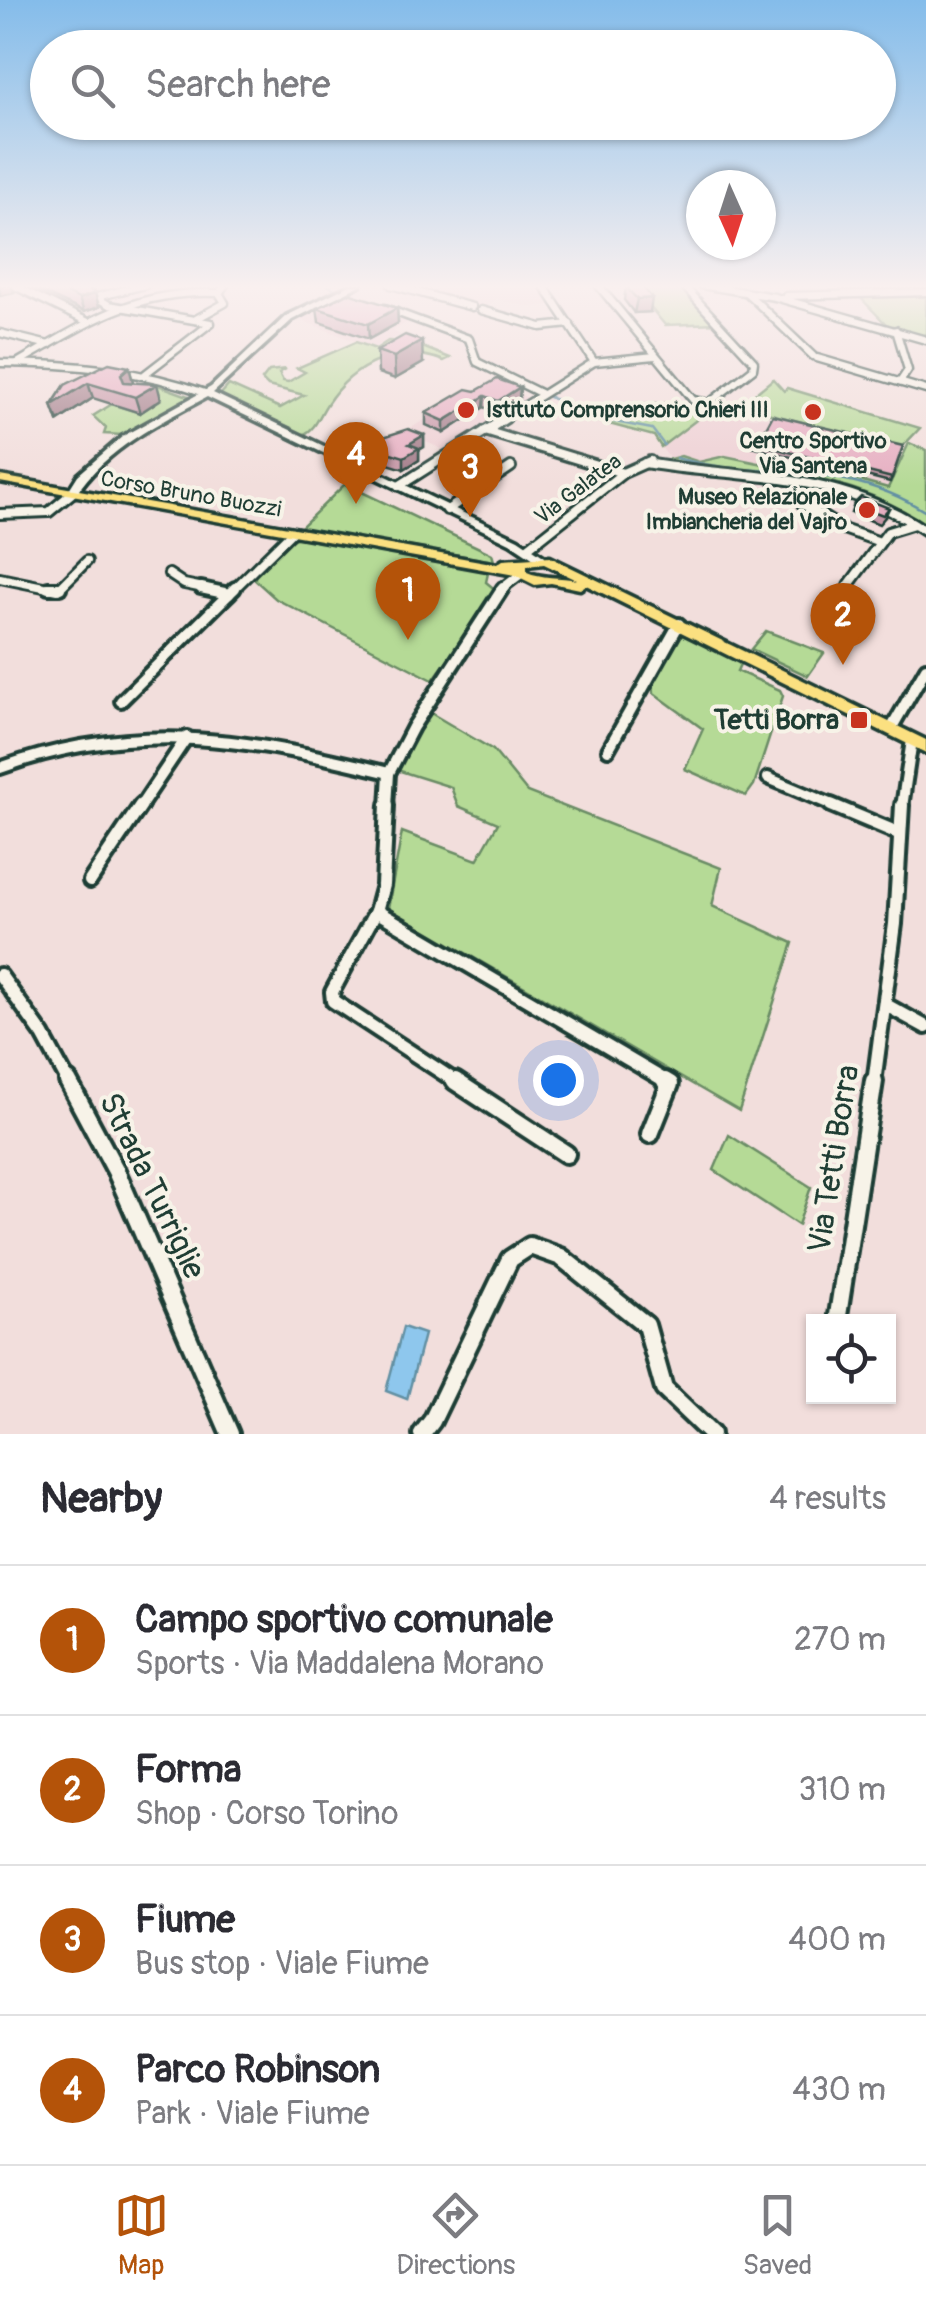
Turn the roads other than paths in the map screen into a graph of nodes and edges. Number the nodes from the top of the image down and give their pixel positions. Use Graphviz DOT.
graph roads {
  1 [pos="36,352"];
  2 [pos="176,352"];
  3 [pos="253,352"];
  4 [pos="473,352"];
  5 [pos="588,352"];
  6 [pos="652,352"];
  7 [pos="745,352"];
  8 [pos="810,352"];
  9 [pos="903,352"];
  10 [pos="655,356"];
  11 [pos="0,362"];
  12 [pos="17,362"];
  13 [pos="594,362"];
  14 [pos="148,375"];
  15 [pos="900,382"];
  16 [pos="138,386"];
  17 [pos="926,390"];
  18 [pos="208,394"];
  19 [pos="542,394"];
  20 [pos="485,431"];
  21 [pos="511,466"];
  22 [pos="622,473"];
  23 [pos="0,479"];
  24 [pos="398,486"];
  25 [pos="71,494"];
  26 [pos="801,503"];
  27 [pos="447,510"];
  28 [pos="0,514"];
  29 [pos="914,524"];
  30 [pos="926,531"];
  31 [pos="292,532"];
  32 [pos="880,542"];
  33 [pos="87,561"];
  34 [pos="527,563"];
  35 [pos="553,573"];
  36 [pos="169,574"];
  37 [pos="0,578"];
  38 [pos="848,586"];
  39 [pos="228,594"];
  40 [pos="679,624"];
  41 [pos="926,668"];
  42 [pos="121,702"];
  43 [pos="891,728"];
  44 [pos="187,738"];
  45 [pos="919,744"];
  46 [pos="608,750"];
  47 [pos="0,768"];
  48 [pos="389,773"];
  49 [pos="768,778"];
  50 [pos="898,834"];
  51 [pos="90,881"];
  52 [pos="376,911"];
  53 [pos="0,975"];
  54 [pos="886,1006"];
  55 [pos="926,1027"];
  56 [pos="650,1134"];
  57 [pos="566,1154"];
  58 [pos="838,1314"];
  59 [pos="230,1434"];
  60 [pos="422,1434"];
  61 [pos="711,1434"];
  1 -- 12 [label="street"];
  2 -- 14 [label="street"];
  3 -- 18 [label="street"];
  4 -- 19 [label="street"];
  5 -- 13 [label="street"];
  6 -- 10 [label="street"];
  7 -- 10 [label="street"];
  8 -- 15 [label="street"];
  9 -- 15 [label="street"];
  10 -- 13 [label="street"];
  11 -- 12 [label="street"];
  12 -- 14 [label="street"];
  13 -- 19 [label="street"];
  14 -- 16 [label="street"];
  14 -- 18 [label="street"];
  15 -- 17 [label="street"];
  18 -- 24 [label="street"];
  18 -- 25 [label="street"];
  19 -- 20 [label="street"];
  20 -- 22 [label="street"];
  20 -- 24 [label="street"];
  21 -- 27 [label="street"];
  22 -- 29 [label="street, Via Galatea"];
  22 -- 34 [label="street, Via Galatea"];
  23 -- 25 [label="main road, Corso Bruno Buozzi"];
  24 -- 27 [label="street"];
  25 -- 28 [label="street"];
  25 -- 31 [label="main road, Corso Bruno Buozzi"];
  26 -- 32 [label="street"];
  27 -- 34 [label="street"];
  29 -- 30 [label="street"];
  29 -- 32 [label="street"];
  31 -- 34 [label="main road, Corso Bruno Buozzi"];
  31 -- 39 [label="street"];
  32 -- 38 [label="street"];
  33 -- 37 [label="street"];
  34 -- 35 [label="main road"];
  34 -- 35 [label="main road"];
  34 -- 48 [label="street, Via Galatea"];
  35 -- 40 [label="main road"];
  36 -- 39 [label="street"];
  39 -- 42 [label="street"];
  40 -- 43 [label="main road"];
  40 -- 46 [label="street"];
  41 -- 43 [label="street"];
  43 -- 45 [label="main road"];
  44 -- 47 [label="street"];
  44 -- 48 [label="street"];
  44 -- 51 [label="street"];
  45 -- 50 [label="street, Via Tetti Borra"];
  48 -- 52 [label="street"];
  49 -- 50 [label="street"];
  50 -- 54 [label="street, Via Tetti Borra"];
  52 -- 56 [label="street"];
  52 -- 57 [label="street"];
  53 -- 59 [label="street, Strada Turriglie"];
  54 -- 55 [label="street"];
  54 -- 58 [label="street, Via Tetti Borra"];
  60 -- 61 [label="street"];
}
